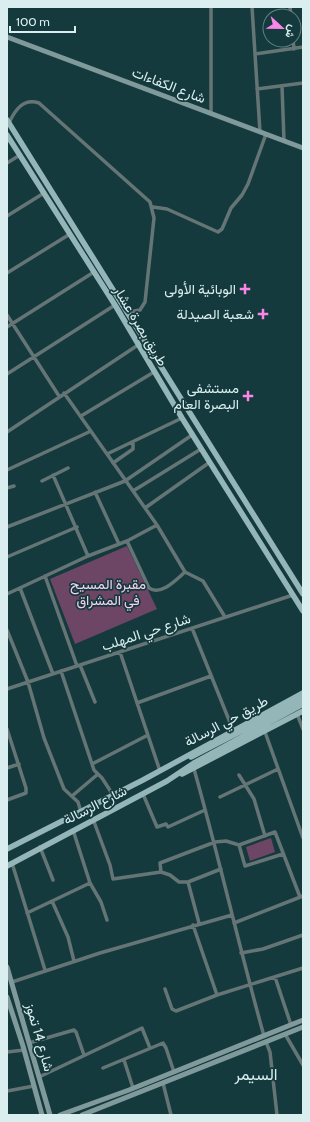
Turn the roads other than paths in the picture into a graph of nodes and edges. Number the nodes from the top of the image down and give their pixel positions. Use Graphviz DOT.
graph roads {
  1 [pos="211,7"];
  2 [pos="252,7"];
  3 [pos="7,37"];
  4 [pos="303,47"];
  5 [pos="294,49"];
  6 [pos="255,54"];
  7 [pos="303,83"];
  8 [pos="282,86"];
  9 [pos="258,89"];
  10 [pos="211,114"];
  11 [pos="8,121"];
  12 [pos="263,133"];
  13 [pos="7,135"];
  14 [pos="284,141"];
  15 [pos="303,148"];
  16 [pos="20,155"];
  17 [pos="7,164"];
  18 [pos="44,193"];
  19 [pos="153,207"];
  20 [pos="7,216"];
  21 [pos="70,234"];
  22 [pos="94,272"];
  23 [pos="7,273"];
  24 [pos="115,305"];
  25 [pos="129,312"];
  26 [pos="7,315"];
  27 [pos="12,323"];
  28 [pos="7,327"];
  29 [pos="138,345"];
  30 [pos="34,356"];
  31 [pos="154,372"];
  32 [pos="7,374"];
  33 [pos="64,393"];
  34 [pos="59,396"];
  35 [pos="81,416"];
  36 [pos="182,418"];
  37 [pos="91,431"];
  38 [pos="7,432"];
  39 [pos="192,435"];
  40 [pos="133,442"];
  41 [pos="201,449"];
  42 [pos="107,454"];
  43 [pos="210,462"];
  44 [pos="113,463"];
  45 [pos="68,468"];
  46 [pos="7,470"];
  47 [pos="53,475"];
  48 [pos="42,480"];
  49 [pos="125,481"];
  50 [pos="14,486"];
  51 [pos="7,488"];
  52 [pos="95,492"];
  53 [pos="133,492"];
  54 [pos="66,504"];
  55 [pos="145,508"];
  56 [pos="157,525"];
  57 [pos="7,526"];
  58 [pos="77,527"];
  59 [pos="127,541"];
  60 [pos="119,544"];
  61 [pos="88,556"];
  62 [pos="7,557"];
  63 [pos="185,572"];
  64 [pos="45,576"];
  65 [pos="20,588"];
  66 [pos="7,594"];
  67 [pos="303,594"];
  68 [pos="293,595"];
  69 [pos="303,611"];
  70 [pos="225,617"];
  71 [pos="192,628"];
  72 [pos="7,630"];
  73 [pos="120,652"];
  74 [pos="78,666"];
  75 [pos="61,671"];
  76 [pos="53,674"];
  77 [pos="211,676"];
  78 [pos="28,682"];
  79 [pos="7,689"];
  80 [pos="303,693"];
  81 [pos="303,699"];
  82 [pos="95,702"];
  83 [pos="137,703"];
  84 [pos="303,704"];
  85 [pos="303,711"];
  86 [pos="297,714"];
  87 [pos="7,729"];
  88 [pos="234,730"];
  89 [pos="303,730"];
  90 [pos="265,732"];
  91 [pos="148,735"];
  92 [pos="9,740"];
  93 [pos="19,764"];
  94 [pos="92,764"];
  95 [pos="194,766"];
  96 [pos="7,768"];
  97 [pos="278,769"];
  98 [pos="160,771"];
  99 [pos="98,774"];
  100 [pos="239,775"];
  101 [pos="246,785"];
  102 [pos="143,794"];
  103 [pos="113,795"];
  104 [pos="72,796"];
  105 [pos="220,797"];
  106 [pos="7,800"];
  107 [pos="206,810"];
  108 [pos="81,812"];
  109 [pos="94,819"];
  110 [pos="73,830"];
  111 [pos="265,836"];
  112 [pos="303,838"];
  113 [pos="215,842"];
  114 [pos="238,845"];
  115 [pos="40,847"];
  116 [pos="7,849"];
  117 [pos="283,854"];
  118 [pos="10,864"];
  119 [pos="221,869"];
  120 [pos="161,872"];
  121 [pos="53,880"];
  122 [pos="188,882"];
  123 [pos="90,883"];
  124 [pos="302,896"];
  125 [pos="52,901"];
  126 [pos="27,913"];
  127 [pos="232,915"];
  128 [pos="107,920"];
  129 [pos="199,923"];
  130 [pos="234,923"];
  131 [pos="194,925"];
  132 [pos="303,935"];
  133 [pos="241,953"];
  134 [pos="74,961"];
  135 [pos="7,967"];
  136 [pos="303,968"];
  137 [pos="45,970"];
  138 [pos="275,977"];
  139 [pos="12,982"];
  140 [pos="250,985"];
  141 [pos="165,989"];
  142 [pos="217,996"];
  143 [pos="7,997"];
  144 [pos="303,1020"];
  145 [pos="291,1024"];
  146 [pos="303,1027"];
  147 [pos="285,1034"];
  148 [pos="264,1036"];
  149 [pos="266,1042"];
  150 [pos="29,1043"];
  151 [pos="150,1048"];
  152 [pos="24,1050"];
  153 [pos="7,1052"];
  154 [pos="84,1056"];
  155 [pos="124,1060"];
  156 [pos="303,1065"];
  157 [pos="104,1068"];
  158 [pos="174,1072"];
  159 [pos="39,1077"];
  160 [pos="163,1083"];
  161 [pos="34,1086"];
  162 [pos="133,1088"];
  163 [pos="7,1090"];
  164 [pos="90,1114"];
  165 [pos="42,1115"];
  166 [pos="50,1115"];
  167 [pos="60,1115"];
  168 [pos="82,1115"];
  169 [pos="171,1115"];
  170 [pos="277,1115"];
  1 -- 10 [label="street"];
  2 -- 6 [label="street"];
  3 -- 10 [label="street, شارع الكفاءات"];
  4 -- 5 [label="street"];
  5 -- 6 [label="street"];
  6 -- 9 [label="street"];
  7 -- 8 [label="street"];
  8 -- 9 [label="street"];
  8 -- 14 [label="street"];
  9 -- 12 [label="street"];
  10 -- 12 [label="street, شارع الكفاءات"];
  11 -- 19 [label="street"];
  11 -- 25 [label="main road"];
  12 -- 14 [label="street, شارع الكفاءات"];
  12 -- 19 [label="street"];
  13 -- 16 [label="main road, طريق بصرة عشار"];
  14 -- 15 [label="street, شارع الكفاءات"];
  16 -- 17 [label="street"];
  16 -- 18 [label="main road, طريق بصرة عشار"];
  18 -- 20 [label="street"];
  18 -- 21 [label="main road, طريق بصرة عشار"];
  19 -- 25 [label="street"];
  21 -- 22 [label="main road, طريق بصرة عشار"];
  21 -- 23 [label="street"];
  22 -- 24 [label="main road, طريق بصرة عشار"];
  22 -- 27 [label="street"];
  24 -- 29 [label="main road, طريق بصرة عشار"];
  24 -- 30 [label="street"];
  25 -- 67 [label="main road"];
  26 -- 27 [label="street"];
  27 -- 28 [label="street"];
  27 -- 30 [label="street"];
  29 -- 31 [label="main road, طريق بصرة عشار"];
  29 -- 33 [label="street"];
  30 -- 32 [label="street"];
  30 -- 34 [label="street"];
  31 -- 35 [label="street"];
  31 -- 36 [label="main road, طريق بصرة عشار"];
  33 -- 34 [label="street"];
  33 -- 35 [label="street"];
  34 -- 38 [label="street"];
  35 -- 37 [label="street"];
  36 -- 39 [label="main road, طريق بصرة عشار"];
  36 -- 40 [label="street"];
  37 -- 42 [label="street"];
  37 -- 46 [label="street"];
  39 -- 41 [label="main road, طريق بصرة عشار"];
  39 -- 49 [label="street"];
  40 -- 42 [label="street"];
  40 -- 44 [label="street"];
  41 -- 43 [label="main road, طريق بصرة عشار"];
  41 -- 53 [label="street"];
  42 -- 44 [label="street"];
  43 -- 55 [label="street"];
  43 -- 68 [label="main road, طريق بصرة عشار"];
  44 -- 49 [label="street"];
  45 -- 47 [label="street"];
  47 -- 48 [label="street"];
  47 -- 54 [label="street"];
  49 -- 52 [label="street"];
  49 -- 53 [label="street"];
  50 -- 51 [label="street"];
  52 -- 54 [label="street"];
  52 -- 60 [label="street"];
  53 -- 55 [label="street"];
  54 -- 57 [label="street"];
  54 -- 58 [label="street"];
  55 -- 56 [label="street"];
  56 -- 59 [label="street"];
  56 -- 63 [label="street"];
  58 -- 61 [label="street"];
  58 -- 62 [label="street"];
  59 -- 60 [label="street"];
  59 -- 63 [label="street"];
  60 -- 61 [label="street"];
  61 -- 64 [label="street"];
  63 -- 70 [label="street"];
  64 -- 65 [label="street"];
  64 -- 74 [label="street"];
  65 -- 66 [label="street"];
  65 -- 76 [label="street"];
  68 -- 69 [label="main road, طريق بصرة عشار"];
  68 -- 70 [label="street, شارع حي المهلب"];
  70 -- 71 [label="street, شارع حي المهلب"];
  71 -- 73 [label="street, شارع حي المهلب"];
  71 -- 77 [label="street"];
  72 -- 78 [label="street"];
  73 -- 74 [label="street, شارع حي المهلب"];
  73 -- 83 [label="street"];
  74 -- 75 [label="street, شارع حي المهلب"];
  74 -- 82 [label="street"];
  75 -- 76 [label="street, شارع حي المهلب"];
  75 -- 94 [label="street"];
  76 -- 78 [label="street, شارع حي المهلب"];
  77 -- 83 [label="street"];
  77 -- 88 [label="street"];
  78 -- 79 [label="street, شارع حي المهلب"];
  78 -- 104 [label="street"];
  80 -- 88 [label="main road, طريق حي الرسالة"];
  81 -- 98 [label="main road, طريق حي الرسالة"];
  83 -- 91 [label="street"];
  84 -- 95 [label="main road, طريق حي الرسالة"];
  85 -- 86 [label="main road"];
  86 -- 89 [label="street"];
  86 -- 90 [label="main road"];
  87 -- 92 [label="street"];
  88 -- 98 [label="main road, طريق حي الرسالة"];
  90 -- 95 [label="main road"];
  90 -- 97 [label="street"];
  91 -- 94 [label="street"];
  91 -- 98 [label="street"];
  92 -- 93 [label="street"];
  93 -- 96 [label="street"];
  93 -- 106 [label="street"];
  94 -- 99 [label="street"];
  95 -- 102 [label="main road, شارع الرسالة"];
  95 -- 107 [label="street"];
  97 -- 101 [label="street"];
  97 -- 112 [label="street"];
  98 -- 103 [label="main road, طريق حي الرسالة"];
  99 -- 103 [label="street"];
  99 -- 104 [label="street"];
  100 -- 101 [label="street"];
  101 -- 105 [label="street"];
  101 -- 111 [label="street"];
  102 -- 107 [label="street"];
  102 -- 109 [label="main road, شارع الرسالة"];
  103 -- 108 [label="main road, طريق حي الرسالة"];
  104 -- 108 [label="street"];
  107 -- 113 [label="street"];
  108 -- 116 [label="main road, طريق حي الرسالة"];
  109 -- 110 [label="main road, شارع الرسالة"];
  109 -- 120 [label="street"];
  110 -- 115 [label="main road, شارع الرسالة"];
  110 -- 123 [label="street"];
  111 -- 114 [label="street"];
  111 -- 117 [label="street"];
  113 -- 114 [label="street"];
  113 -- 119 [label="street"];
  113 -- 120 [label="street"];
  114 -- 117 [label="street"];
  115 -- 118 [label="main road, شارع الرسالة"];
  115 -- 121 [label="street"];
  117 -- 124 [label="street"];
  118 -- 126 [label="street"];
  119 -- 122 [label="street"];
  119 -- 127 [label="street"];
  120 -- 122 [label="street"];
  122 -- 129 [label="street"];
  123 -- 125 [label="street"];
  123 -- 128 [label="street"];
  124 -- 130 [label="street"];
  125 -- 126 [label="street"];
  125 -- 134 [label="street"];
  126 -- 137 [label="street"];
  127 -- 129 [label="street"];
  127 -- 130 [label="street"];
  129 -- 131 [label="street"];
  130 -- 133 [label="street"];
  131 -- 134 [label="street"];
  131 -- 142 [label="street"];
  132 -- 133 [label="street"];
  133 -- 140 [label="street"];
  134 -- 137 [label="street"];
  135 -- 139 [label="street, شارع 14 تموز"];
  136 -- 138 [label="street"];
  137 -- 139 [label="street"];
  138 -- 140 [label="street"];
  138 -- 145 [label="street"];
  139 -- 150 [label="street, شارع 14 تموز"];
  140 -- 142 [label="street"];
  140 -- 148 [label="street"];
  141 -- 142 [label="street"];
  143 -- 152 [label="street, شارع 14 تموز"];
  144 -- 145 [label="street"];
  145 -- 148 [label="street"];
  146 -- 147 [label="street"];
  147 -- 149 [label="street"];
  147 -- 156 [label="street"];
  148 -- 158 [label="street"];
  149 -- 160 [label="street"];
  149 -- 170 [label="street"];
  150 -- 154 [label="street"];
  150 -- 159 [label="street, شارع 14 تموز"];
  151 -- 154 [label="street"];
  151 -- 155 [label="street"];
  151 -- 158 [label="street"];
  152 -- 153 [label="street"];
  152 -- 161 [label="street, شارع 14 تموز"];
  154 -- 159 [label="street"];
  155 -- 157 [label="street"];
  155 -- 162 [label="street"];
  158 -- 162 [label="street"];
  159 -- 166 [label="street, شارع 14 تموز"];
  160 -- 164 [label="street"];
  160 -- 169 [label="street"];
  161 -- 163 [label="street"];
  161 -- 165 [label="street, شارع 14 تموز"];
  162 -- 167 [label="street"];
  164 -- 168 [label="street"];
}
